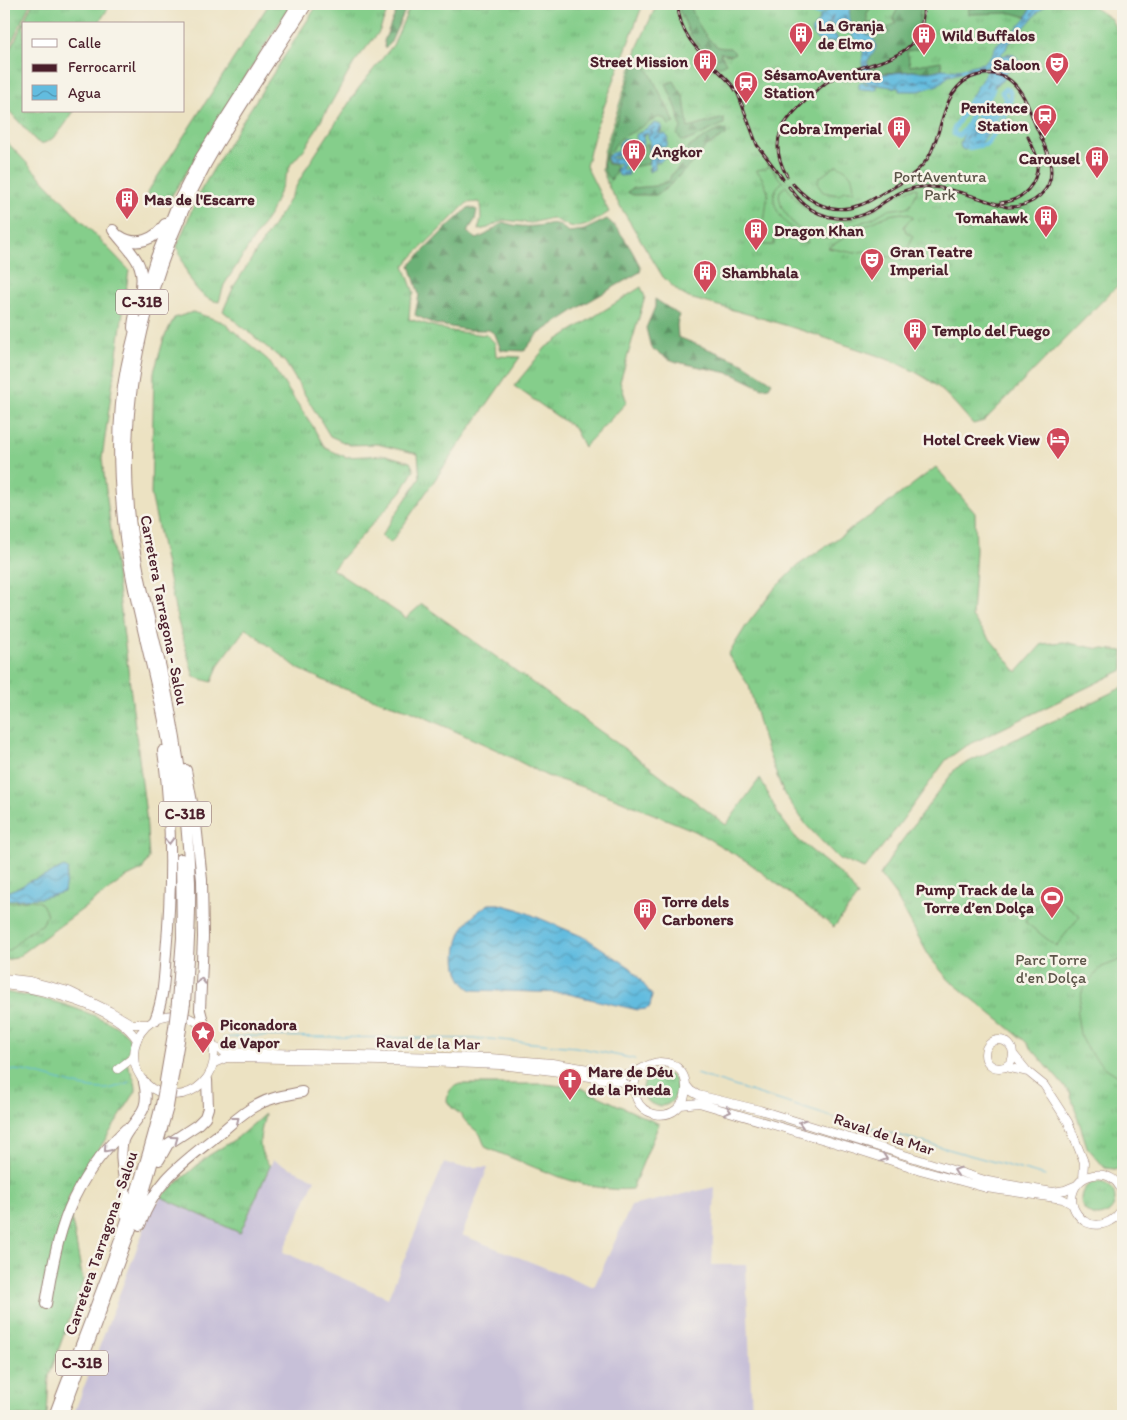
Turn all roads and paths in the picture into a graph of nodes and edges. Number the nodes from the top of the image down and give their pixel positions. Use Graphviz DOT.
graph roads {
  1 [pos="298,4"];
  2 [pos="307,4"];
  3 [pos="178,202"];
  4 [pos="134,339"];
  5 [pos="148,632"];
  6 [pos="4,978"];
  7 [pos="4,985"];
  8 [pos="152,1022"];
  9 [pos="205,1029"];
  10 [pos="137,1040"];
  11 [pos="214,1047"];
  12 [pos="1014,1055"];
  13 [pos="134,1057"];
  14 [pos="214,1063"];
  15 [pos="1006,1067"];
  16 [pos="640,1071"];
  17 [pos="138,1072"];
  18 [pos="1028,1072"];
  19 [pos="206,1080"];
  20 [pos="144,1082"];
  21 [pos="686,1085"];
  22 [pos="302,1092"];
  23 [pos="634,1092"];
  24 [pos="681,1105"];
  25 [pos="141,1115"];
  26 [pos="1084,1162"];
  27 [pos="1097,1174"];
  28 [pos="1080,1182"];
  29 [pos="1123,1199"];
  30 [pos="1073,1205"];
  31 [pos="1120,1215"];
  32 [pos="123,1264"];
  33 [pos="46,1304"];
  34 [pos="98,1311"];
  35 [pos="54,1416"];
  36 [pos="62,1416"];
  1 -- 3 [label="highway, Carretera Tarragona - Salou / C-31B"];
  2 -- 5 [label="highway, Carretera Tarragona - Salou / C-31B"];
  3 -- 4 [label="highway, Carretera Tarragona - Salou / C-31B"];
  3 -- 4 [label="highway"];
  4 -- 5 [label="highway, Carretera Tarragona - Salou / C-31B"];
  5 -- 8 [label="highway, one-way"];
  9 -- 5 [label="highway, one-way"];
  5 -- 34 [label="highway, Carretera Tarragona - Salou / C-31B, bridge"];
  6 -- 8 [label="street"];
  7 -- 10 [label="street"];
  8 -- 9 [label="street"];
  8 -- 10 [label="street"];
  9 -- 11 [label="street"];
  10 -- 13 [label="street"];
  11 -- 14 [label="street"];
  11 -- 16 [label="street, Raval de la Mar"];
  12 -- 15 [label="street"];
  12 -- 15 [label="street"];
  12 -- 18 [label="street"];
  13 -- 17 [label="street"];
  13 -- 17 [label="street"];
  14 -- 19 [label="street"];
  14 -- 23 [label="street, Raval de la Mar"];
  15 -- 18 [label="street"];
  16 -- 21 [label="street, Raval de la Mar"];
  16 -- 23 [label="street"];
  17 -- 20 [label="street"];
  18 -- 26 [label="street"];
  19 -- 20 [label="street"];
  32 -- 19 [label="highway, one-way"];
  20 -- 25 [label="highway"];
  21 -- 24 [label="street"];
  28 -- 21 [label="street, Raval de la Mar, one-way"];
  32 -- 22 [label="highway, one-way"];
  23 -- 24 [label="street, Raval de la Mar"];
  24 -- 30 [label="street, Raval de la Mar, one-way"];
  25 -- 33 [label="highway, one-way"];
  25 -- 34 [label="highway"];
  26 -- 27 [label="street"];
  26 -- 28 [label="street"];
  27 -- 28 [label="street, Raval de la Mar"];
  27 -- 29 [label="street, Raval de la Mar"];
  28 -- 30 [label="street"];
  29 -- 31 [label="street, Raval de la Mar"];
  30 -- 31 [label="street, Raval de la Mar"];
  32 -- 34 [label="highway"];
  34 -- 35 [label="highway, Carretera Tarragona - Salou / C-31B"];
  34 -- 36 [label="highway, Carretera Tarragona - Salou / C-31B"];
}
